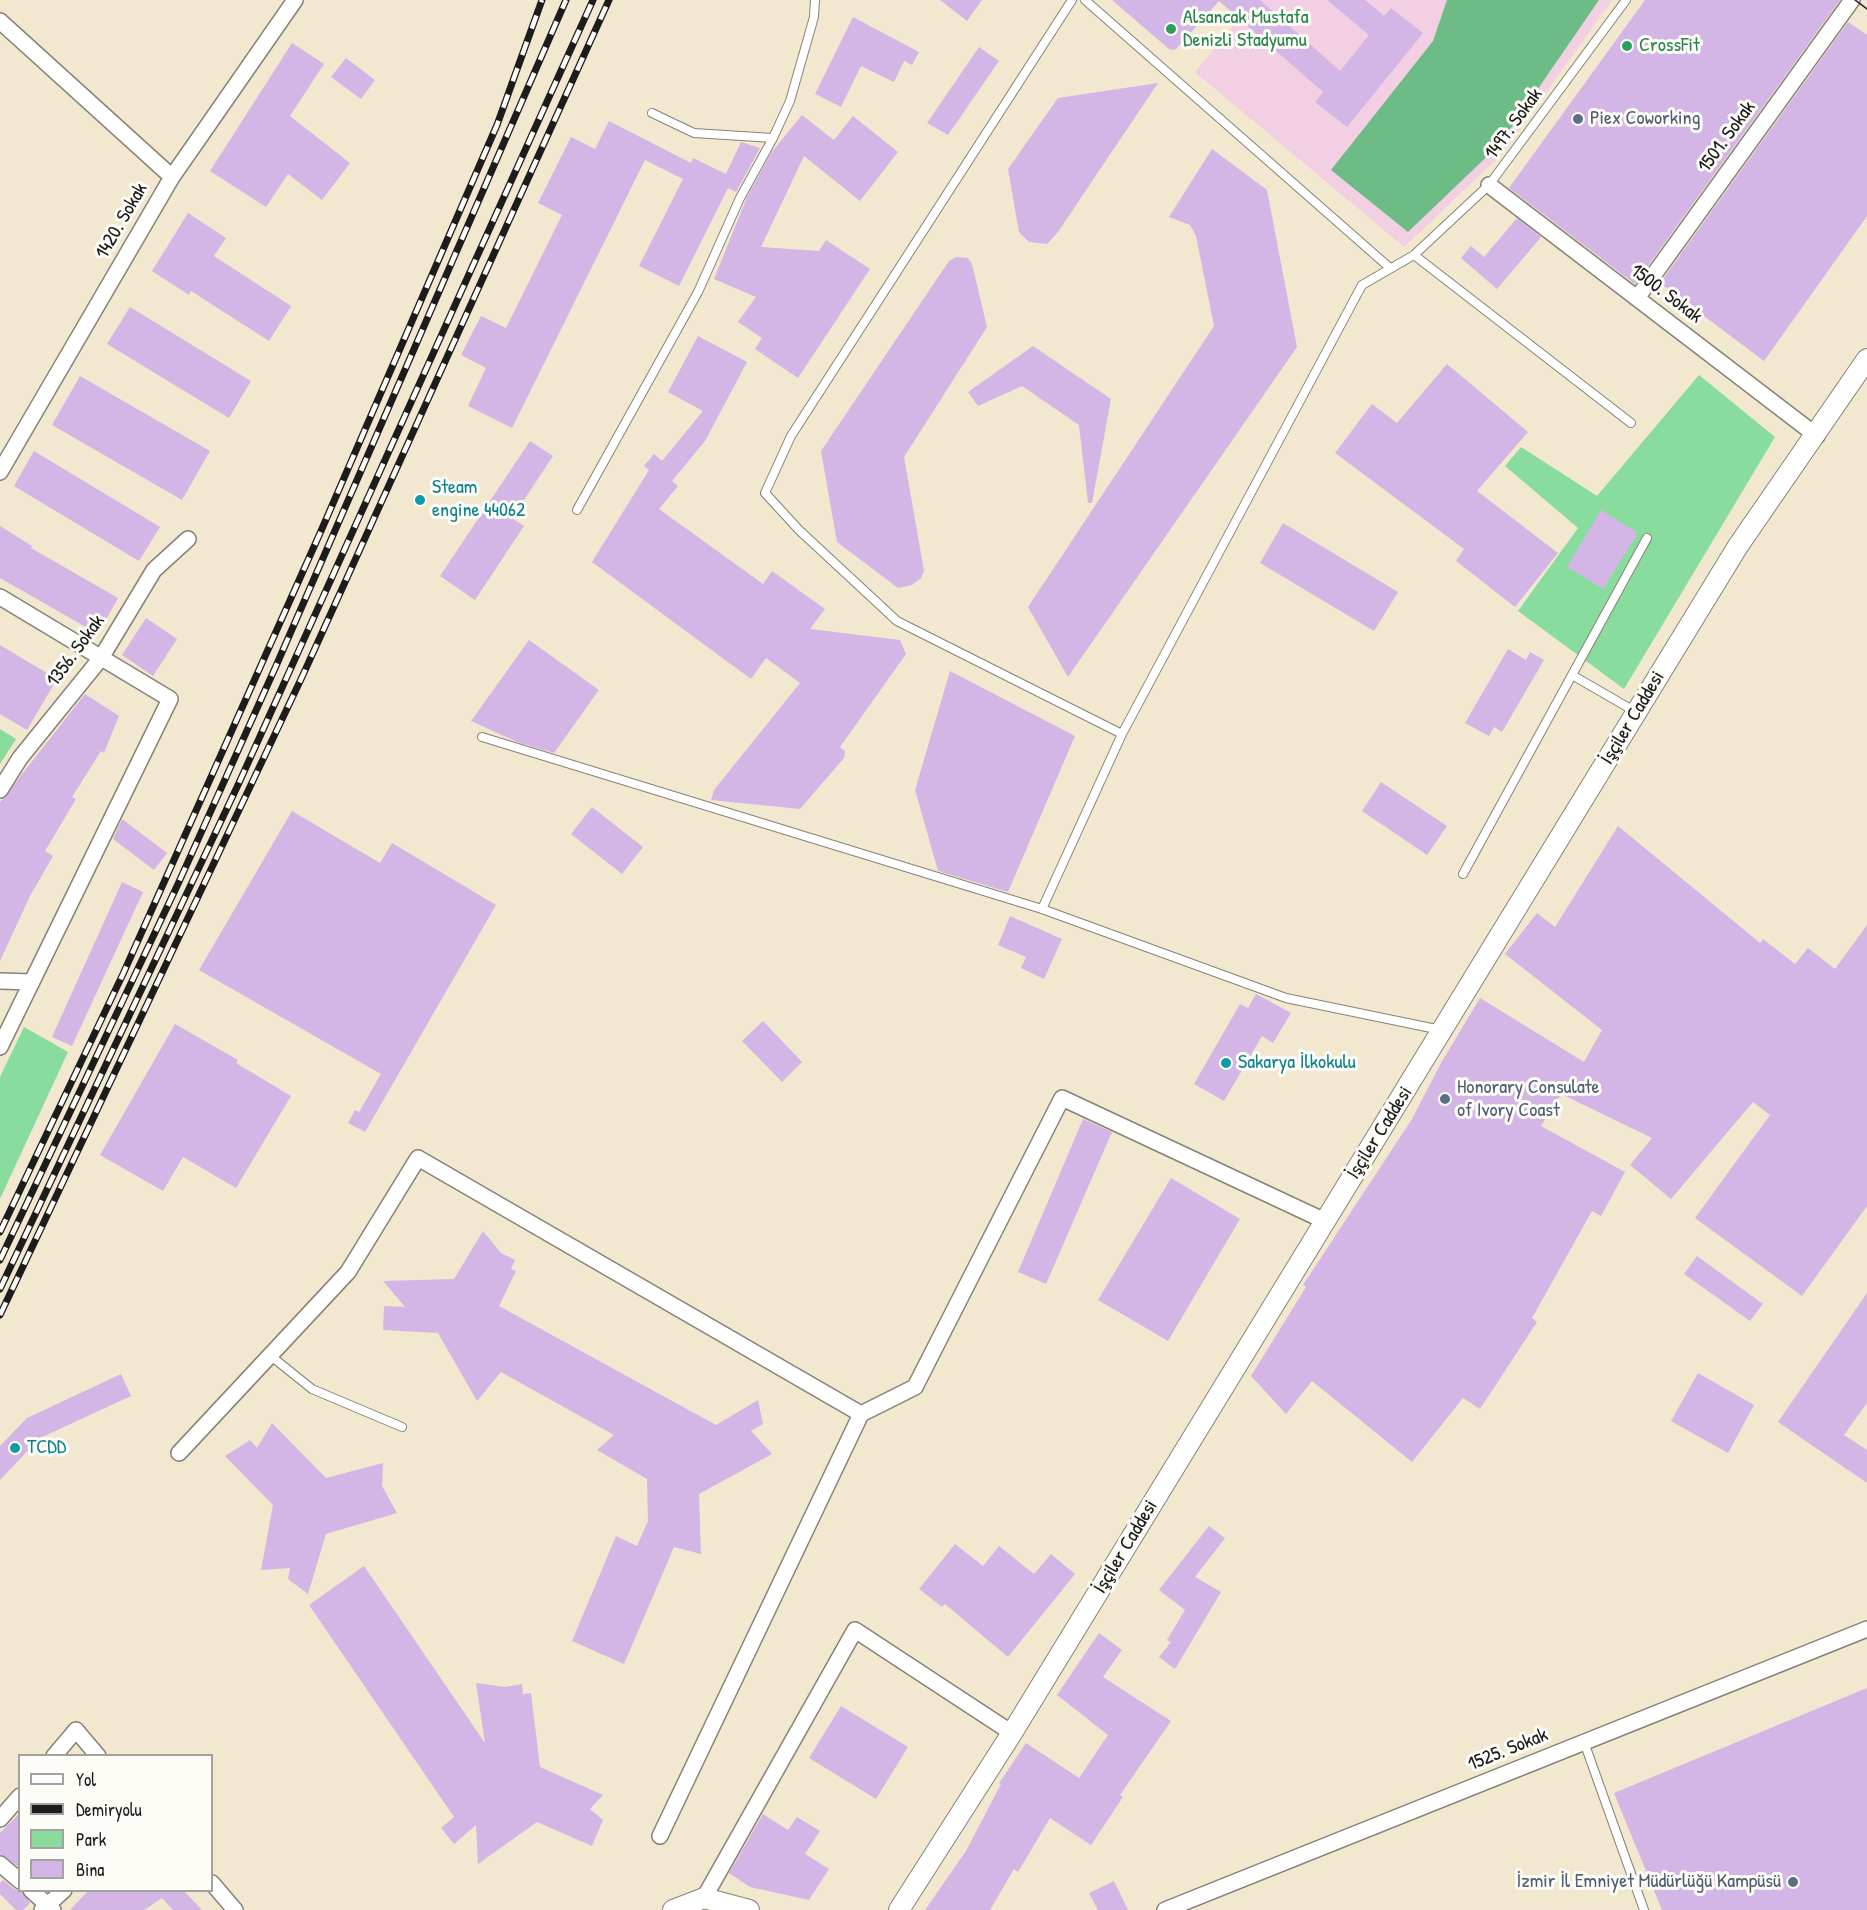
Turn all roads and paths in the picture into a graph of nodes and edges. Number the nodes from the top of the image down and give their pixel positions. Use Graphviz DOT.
graph roads {
  1 [pos="295,0"];
  2 [pos="815,0"];
  3 [pos="1072,0"];
  4 [pos="1085,0"];
  5 [pos="1626,0"];
  6 [pos="1852,0"];
  7 [pos="0,21"];
  8 [pos="652,113"];
  9 [pos="773,138"];
  10 [pos="172,177"];
  11 [pos="1489,185"];
  12 [pos="1414,255"];
  13 [pos="1390,268"];
  14 [pos="1636,298"];
  15 [pos="1867,360"];
  16 [pos="1631,423"];
  17 [pos="1817,436"];
  18 [pos="0,472"];
  19 [pos="577,510"];
  20 [pos="1647,537"];
  21 [pos="188,539"];
  22 [pos="0,597"];
  23 [pos="101,658"];
  24 [pos="1572,675"];
  25 [pos="1636,713"];
  26 [pos="1122,734"];
  27 [pos="482,736"];
  28 [pos="0,790"];
  29 [pos="1463,874"];
  30 [pos="1042,909"];
  31 [pos="0,981"];
  32 [pos="32,982"];
  33 [pos="1442,1031"];
  34 [pos="0,1047"];
  35 [pos="1325,1221"];
  36 [pos="271,1356"];
  37 [pos="861,1414"];
  38 [pos="402,1427"];
  39 [pos="179,1453"];
  40 [pos="1867,1629"];
  41 [pos="1012,1733"];
  42 [pos="1584,1742"];
  43 [pos="55,1754"];
  44 [pos="97,1754"];
  45 [pos="18,1798"];
  46 [pos="0,1819"];
  47 [pos="660,1836"];
  48 [pos="0,1864"];
  49 [pos="18,1879"];
  50 [pos="213,1884"];
  51 [pos="33,1892"];
  52 [pos="62,1892"];
  53 [pos="704,1898"];
  54 [pos="48,1908"];
  55 [pos="236,1910"];
  56 [pos="673,1910"];
  57 [pos="749,1910"];
  58 [pos="899,1910"];
  59 [pos="1165,1910"];
  60 [pos="1644,1910"];
  1 -- 10 [label="street, 1420. Sokak"];
  2 -- 9 [label="lane"];
  3 -- 26 [label="lane"];
  4 -- 13 [label="lane"];
  5 -- 11 [label="lane, 1497. Sokak"];
  6 -- 14 [label="street, 1501. Sokak"];
  7 -- 10 [label="street"];
  8 -- 9 [label="lane"];
  9 -- 19 [label="lane"];
  10 -- 18 [label="street, 1420. Sokak"];
  11 -- 12 [label="lane, 1497. Sokak"];
  11 -- 14 [label="street, 1500. Sokak"];
  12 -- 13 [label="lane, 1497. Sokak"];
  12 -- 16 [label="lane"];
  13 -- 26 [label="lane, 1497. Sokak"];
  14 -- 17 [label="street, 1500. Sokak"];
  15 -- 17 [label="street, İşçiler Caddesi"];
  17 -- 25 [label="street, İşçiler Caddesi"];
  20 -- 24 [label="lane"];
  21 -- 23 [label="street, 1356. Sokak"];
  22 -- 23 [label="street"];
  23 -- 28 [label="street, 1356. Sokak"];
  23 -- 32 [label="street"];
  24 -- 25 [label="lane"];
  24 -- 29 [label="lane"];
  25 -- 33 [label="street, İşçiler Caddesi"];
  26 -- 30 [label="lane, 1497. Sokak"];
  27 -- 30 [label="lane"];
  30 -- 33 [label="lane"];
  31 -- 32 [label="street"];
  32 -- 34 [label="street"];
  33 -- 35 [label="street, İşçiler Caddesi"];
  35 -- 37 [label="street"];
  35 -- 41 [label="street, İşçiler Caddesi"];
  36 -- 37 [label="street"];
  36 -- 38 [label="lane"];
  36 -- 39 [label="street"];
  37 -- 47 [label="street"];
  40 -- 42 [label="street, 1525. Sokak"];
  41 -- 53 [label="street"];
  41 -- 58 [label="street, İşçiler Caddesi"];
  42 -- 59 [label="street, 1525. Sokak"];
  42 -- 60 [label="lane"];
  43 -- 44 [label="street"];
  45 -- 46 [label="street"];
  48 -- 49 [label="street"];
  50 -- 55 [label="street"];
  51 -- 54 [label="street"];
  52 -- 54 [label="street"];
  53 -- 56 [label="street"];
  53 -- 57 [label="street"];
}
